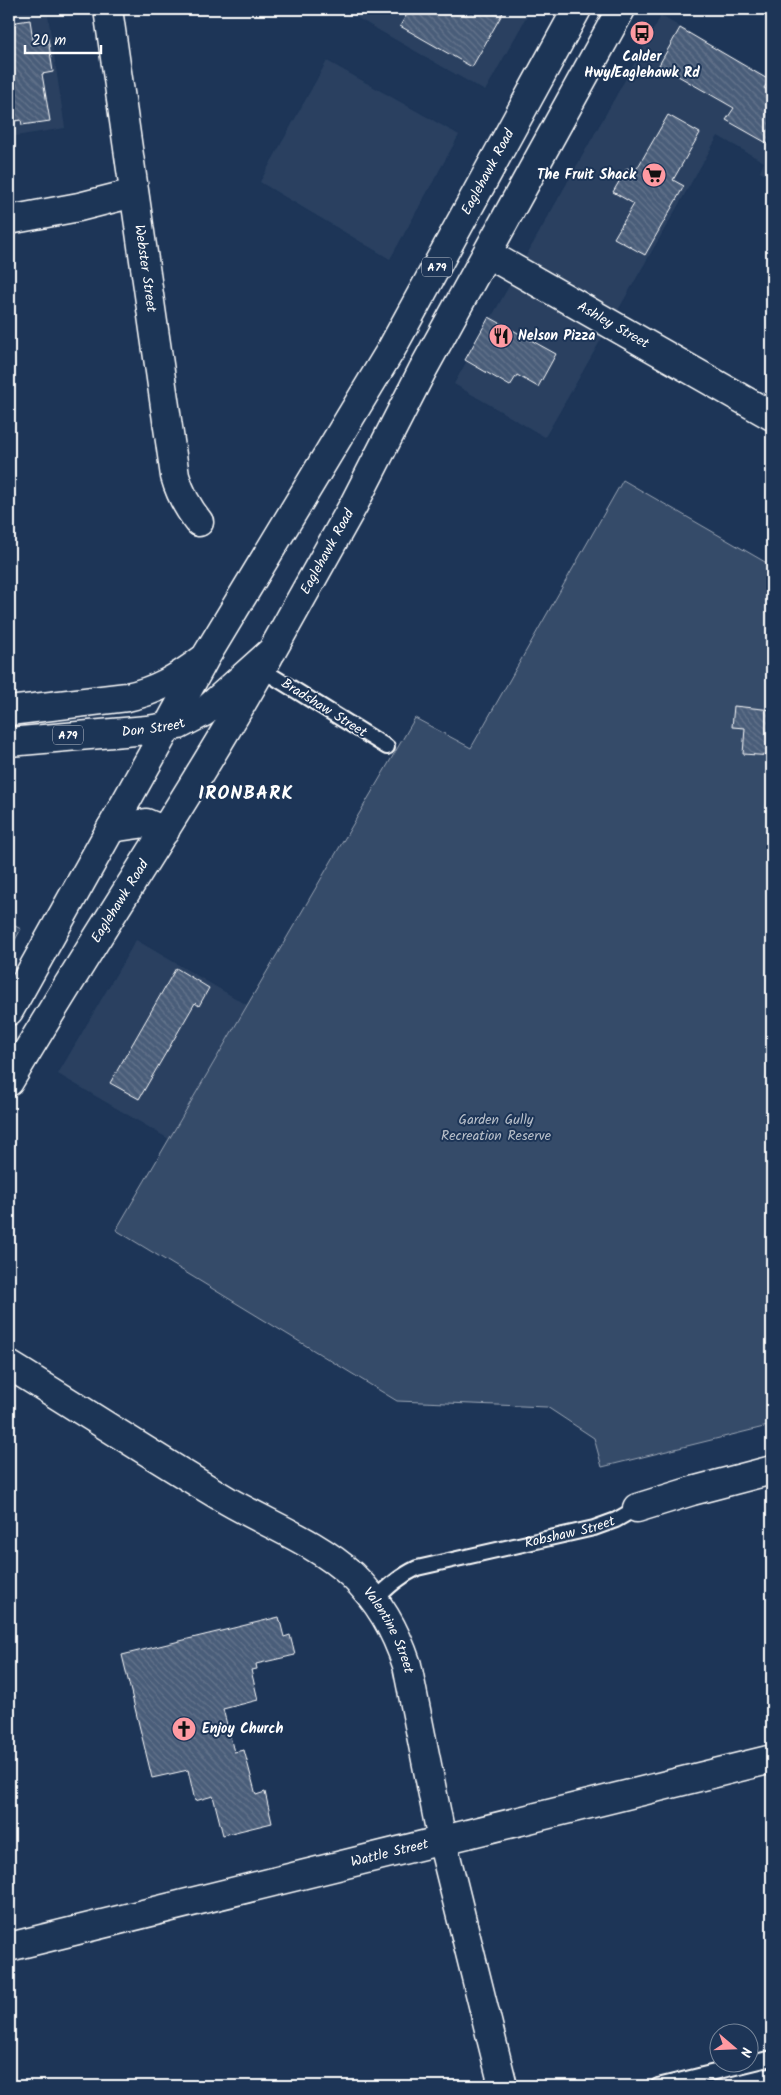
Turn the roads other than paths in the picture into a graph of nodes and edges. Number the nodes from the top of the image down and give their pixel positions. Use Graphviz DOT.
graph roads {
  1 [pos="108,9"];
  2 [pos="577,9"];
  3 [pos="621,9"];
  4 [pos="134,193"];
  5 [pos="9,220"];
  6 [pos="454,235"];
  7 [pos="488,254"];
  8 [pos="772,416"];
  9 [pos="199,522"];
  10 [pos="205,658"];
  11 [pos="267,660"];
  12 [pos="9,712"];
  13 [pos="167,728"];
  14 [pos="9,742"];
  15 [pos="387,747"];
  16 [pos="111,828"];
  17 [pos="166,831"];
  18 [pos="9,1011"];
  19 [pos="9,1082"];
  20 [pos="9,1365"];
  21 [pos="771,1476"];
  22 [pos="637,1508"];
  23 [pos="375,1600"];
  24 [pos="772,1760"];
  25 [pos="442,1840"];
  26 [pos="9,1947"];
  27 [pos="772,2058"];
  28 [pos="503,2086"];
  29 [pos="658,2086"];
  1 -- 4 [label="main road, Webster Street"];
  2 -- 6 [label="main road, Eaglehawk Road / A79"];
  3 -- 7 [label="main road, Eaglehawk Road / A79"];
  4 -- 5 [label="main road"];
  4 -- 9 [label="main road, Webster Street"];
  6 -- 7 [label="main road, Ashley Street"];
  6 -- 10 [label="main road, Eaglehawk Road / A79"];
  7 -- 8 [label="main road, Ashley Street"];
  7 -- 11 [label="main road, Eaglehawk Road / A79"];
  10 -- 12 [label="main road, A79"];
  10 -- 13 [label="main road, Eaglehawk Road"];
  11 -- 13 [label="main road, Don Street / A79"];
  11 -- 15 [label="lane, Bradshaw Street"];
  11 -- 17 [label="main road, Eaglehawk Road"];
  13 -- 14 [label="main road, Don Street / A79"];
  13 -- 16 [label="main road, Eaglehawk Road"];
  16 -- 17 [label="main road"];
  16 -- 18 [label="main road, Eaglehawk Road"];
  17 -- 19 [label="main road, Eaglehawk Road"];
  20 -- 23 [label="main road, Valentine Street"];
  21 -- 22 [label="main road, Robshaw Street"];
  22 -- 23 [label="lane, Robshaw Street"];
  23 -- 25 [label="main road, Valentine Street"];
  24 -- 25 [label="main road, Wattle Street"];
  25 -- 26 [label="main road, Wattle Street"];
  25 -- 28 [label="main road, Valentine Street"];
  27 -- 29 [label="lane"];
}
